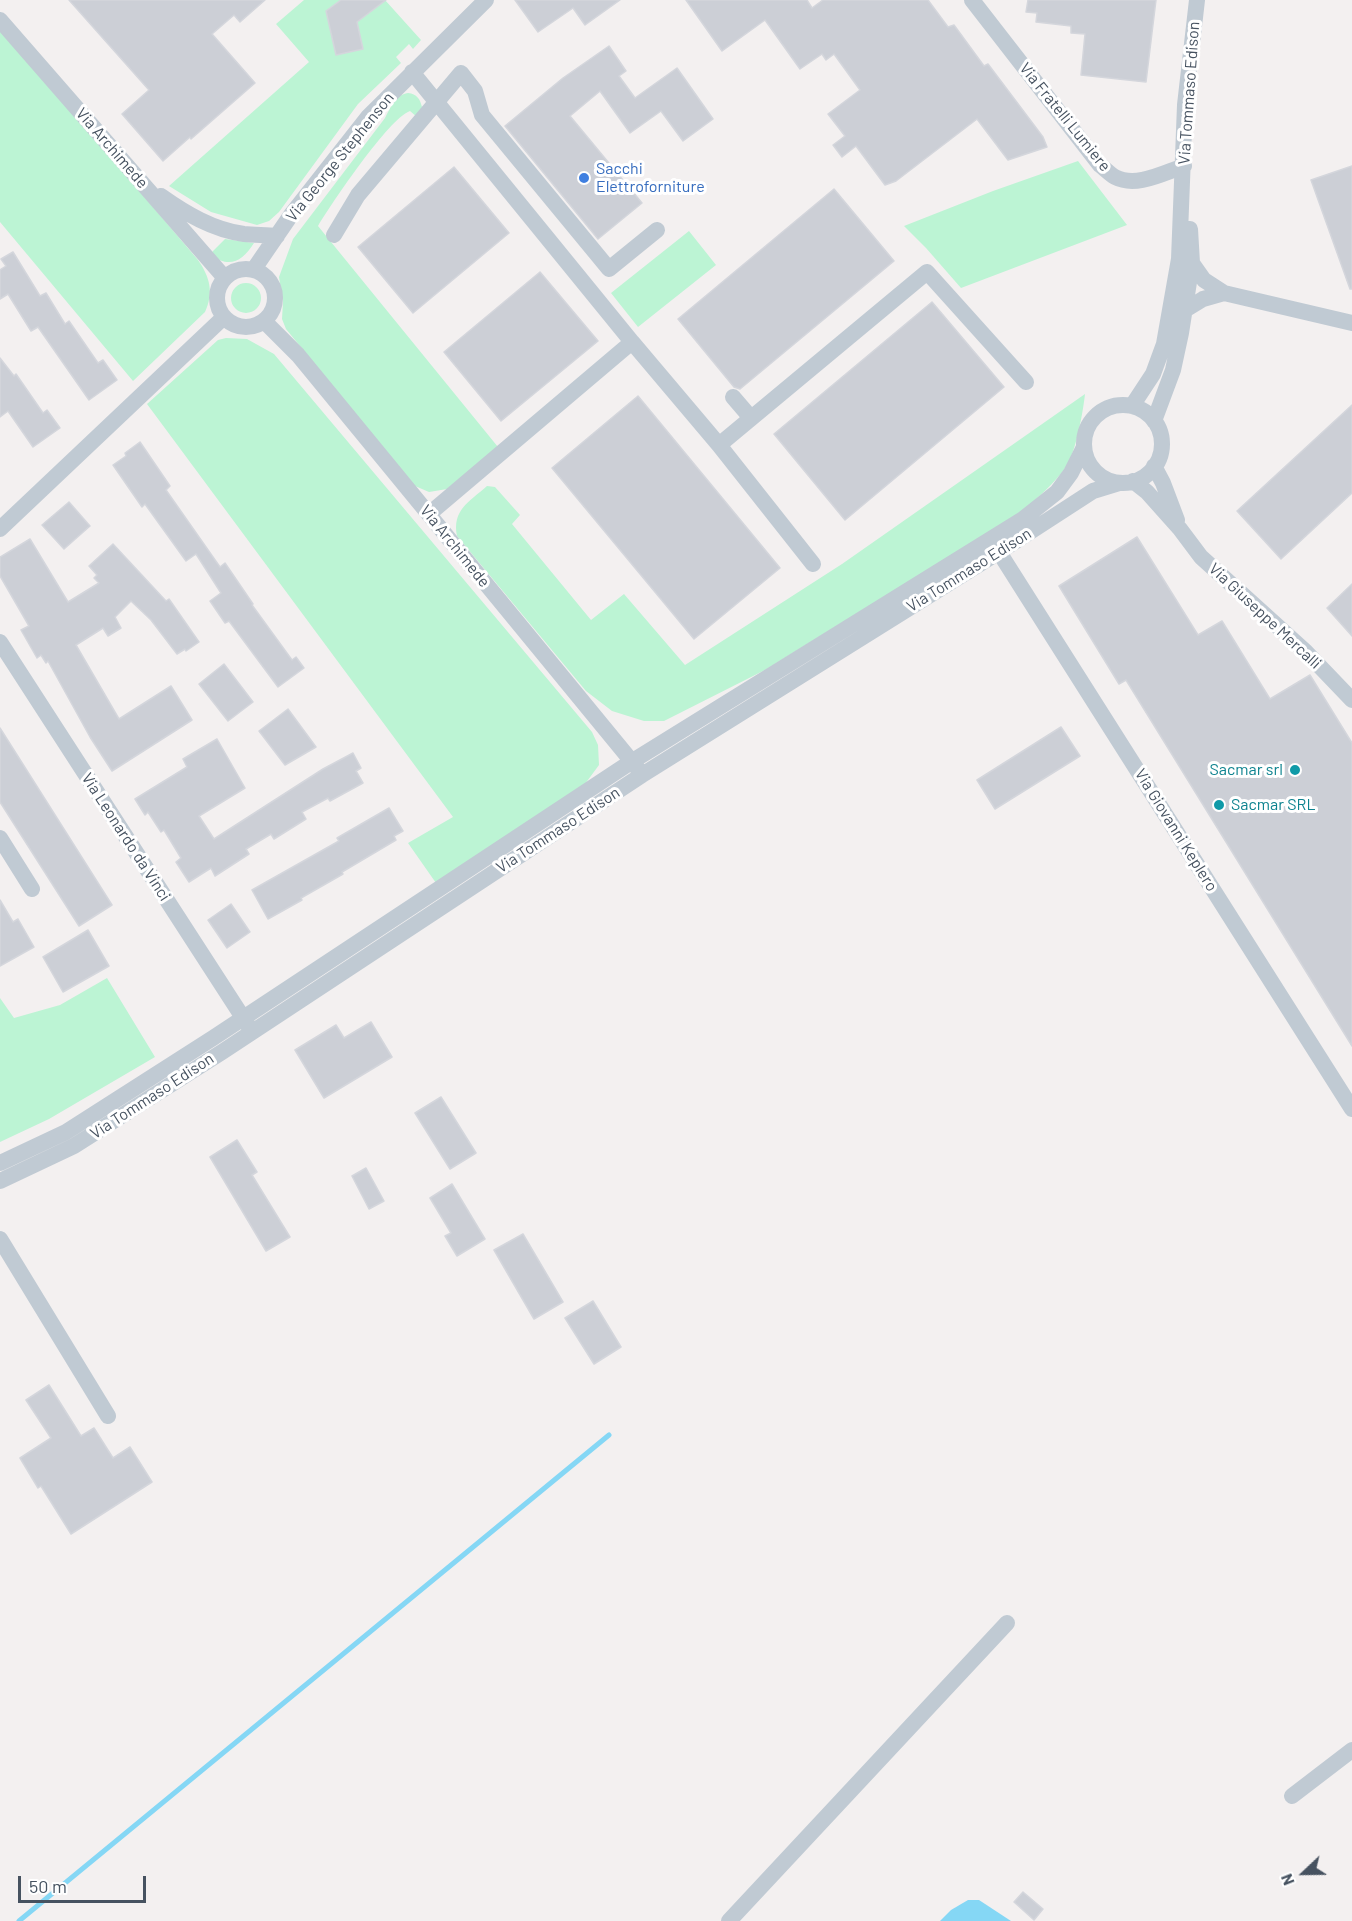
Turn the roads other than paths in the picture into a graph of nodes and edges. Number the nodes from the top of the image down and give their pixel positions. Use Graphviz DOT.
graph roads {
  1 [pos="486,0"];
  2 [pos="972,0"];
  3 [pos="1197,0"];
  4 [pos="0,20"];
  5 [pos="412,72"];
  6 [pos="436,101"];
  7 [pos="1184,166"];
  8 [pos="144,184"];
  9 [pos="1183,185"];
  10 [pos="657,230"];
  11 [pos="334,235"];
  12 [pos="277,236"];
  13 [pos="1192,263"];
  14 [pos="254,269"];
  15 [pos="224,278"];
  16 [pos="1224,293"];
  17 [pos="1185,310"];
  18 [pos="224,317"];
  19 [pos="264,321"];
  20 [pos="1352,323"];
  21 [pos="632,342"];
  22 [pos="1026,382"];
  23 [pos="733,397"];
  24 [pos="1132,406"];
  25 [pos="751,418"];
  26 [pos="1154,421"];
  27 [pos="718,445"];
  28 [pos="1084,447"];
  29 [pos="1154,466"];
  30 [pos="1126,482"];
  31 [pos="429,514"];
  32 [pos="0,529"];
  33 [pos="1180,529"];
  34 [pos="999,552"];
  35 [pos="813,564"];
  36 [pos="0,642"];
  37 [pos="1352,700"];
  38 [pos="637,768"];
  39 [pos="0,838"];
  40 [pos="32,889"];
  41 [pos="247,1024"];
  42 [pos="1350,1102"];
  43 [pos="0,1163"];
  44 [pos="0,1181"];
  45 [pos="0,1239"];
  46 [pos="108,1416"];
  47 [pos="1007,1623"];
  48 [pos="1352,1750"];
  49 [pos="1292,1796"];
  50 [pos="729,1921"];
  1 -- 5 [label="street, Via George Stephenson"];
  2 -- 7 [label="street, Via Fratelli Lumiere"];
  3 -- 7 [label="street, Via Tommaso Edison"];
  4 -- 8 [label="street, Via Archimede"];
  5 -- 6 [label="street"];
  5 -- 12 [label="street, Via George Stephenson"];
  6 -- 10 [label="street"];
  6 -- 11 [label="street"];
  6 -- 21 [label="street"];
  7 -- 9 [label="street, Via Tommaso Edison"];
  8 -- 12 [label="street"];
  8 -- 15 [label="street, Via Archimede"];
  9 -- 13 [label="street, Via Tommaso Edison"];
  9 -- 24 [label="street, Via Tommaso Edison"];
  12 -- 14 [label="street, Via George Stephenson"];
  13 -- 16 [label="street"];
  13 -- 17 [label="street, Via Tommaso Edison"];
  14 -- 15 [label="street"];
  14 -- 19 [label="street"];
  15 -- 18 [label="street"];
  16 -- 17 [label="street"];
  16 -- 20 [label="street"];
  17 -- 26 [label="street, Via Tommaso Edison"];
  18 -- 19 [label="street"];
  18 -- 32 [label="street"];
  19 -- 31 [label="street, Via Archimede"];
  21 -- 27 [label="street"];
  21 -- 31 [label="street"];
  22 -- 25 [label="street"];
  23 -- 25 [label="street"];
  24 -- 26 [label="street"];
  24 -- 28 [label="street"];
  25 -- 27 [label="street"];
  26 -- 29 [label="street"];
  27 -- 35 [label="street"];
  28 -- 30 [label="street"];
  28 -- 38 [label="street, Via Tommaso Edison"];
  29 -- 30 [label="street"];
  29 -- 33 [label="street, Via Giuseppe Mercalli"];
  30 -- 33 [label="street, Via Giuseppe Mercalli"];
  30 -- 34 [label="street, Via Tommaso Edison"];
  31 -- 38 [label="street, Via Archimede"];
  33 -- 37 [label="street, Via Giuseppe Mercalli"];
  34 -- 38 [label="street, Via Tommaso Edison"];
  34 -- 42 [label="street, Via Giovanni Keplero"];
  36 -- 41 [label="street, Via Leonardo da Vinci"];
  38 -- 41 [label="street, Via Tommaso Edison"];
  39 -- 40 [label="street"];
  41 -- 43 [label="street, Via Tommaso Edison"];
  41 -- 44 [label="street, Via Tommaso Edison"];
  45 -- 46 [label="street"];
  47 -- 50 [label="street"];
  48 -- 49 [label="street"];
}
